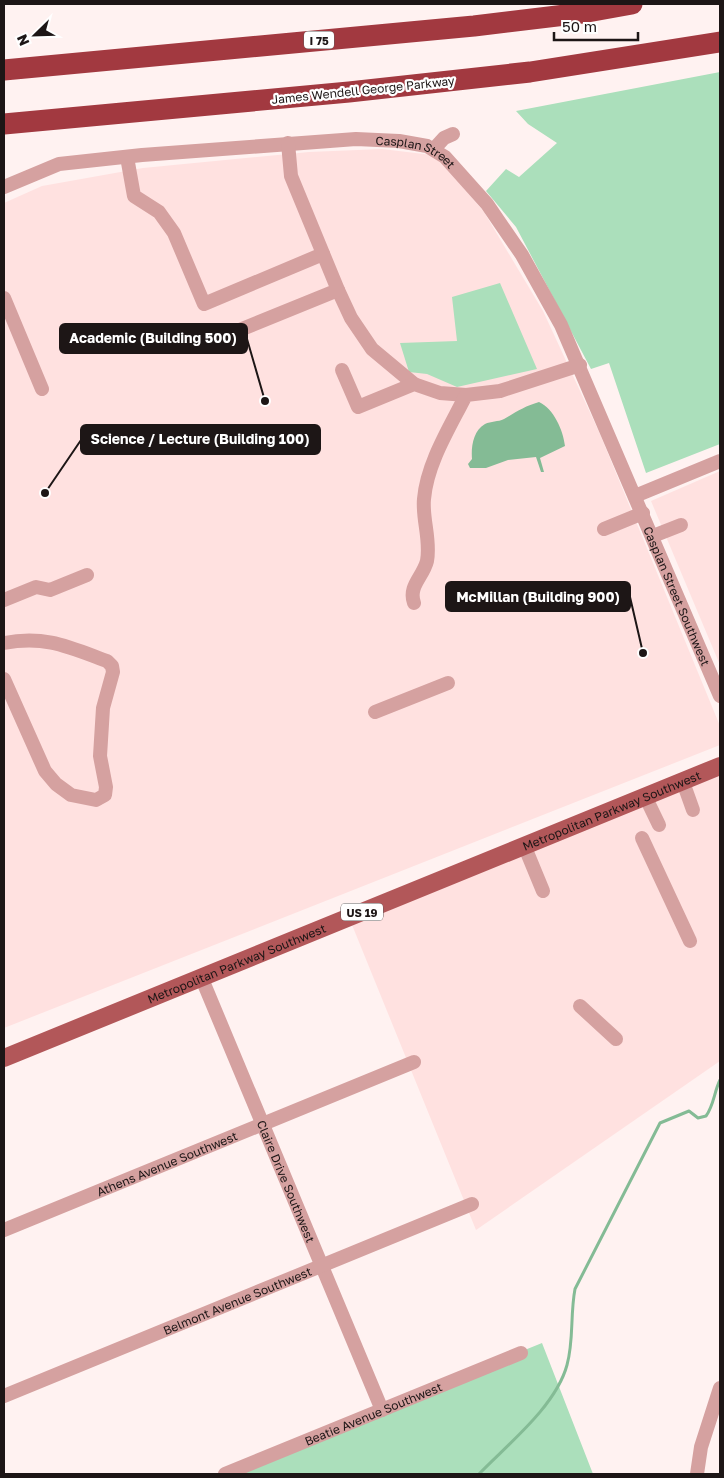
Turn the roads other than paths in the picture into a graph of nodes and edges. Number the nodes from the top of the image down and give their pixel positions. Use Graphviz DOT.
graph roads {
  1 [pos="632,4"];
  2 [pos="720,42"];
  3 [pos="4,70"];
  4 [pos="4,124"];
  5 [pos="453,134"];
  6 [pos="288,143"];
  7 [pos="434,150"];
  8 [pos="127,157"];
  9 [pos="4,187"];
  10 [pos="323,254"];
  11 [pos="338,290"];
  12 [pos="4,298"];
  13 [pos="214,340"];
  14 [pos="580,365"];
  15 [pos="342,370"];
  16 [pos="414,384"];
  17 [pos="42,389"];
  18 [pos="466,395"];
  19 [pos="720,461"];
  20 [pos="636,496"];
  21 [pos="643,512"];
  22 [pos="681,525"];
  23 [pos="604,529"];
  24 [pos="653,536"];
  25 [pos="87,575"];
  26 [pos="4,600"];
  27 [pos="414,603"];
  28 [pos="4,643"];
  29 [pos="4,679"];
  30 [pos="448,683"];
  31 [pos="720,696"];
  32 [pos="375,712"];
  33 [pos="720,766"];
  34 [pos="683,782"];
  35 [pos="645,796"];
  36 [pos="693,810"];
  37 [pos="659,825"];
  38 [pos="642,838"];
  39 [pos="524,845"];
  40 [pos="543,891"];
  41 [pos="690,941"];
  42 [pos="202,979"];
  43 [pos="580,1006"];
  44 [pos="616,1039"];
  45 [pos="4,1058"];
  46 [pos="414,1062"];
  47 [pos="262,1124"];
  48 [pos="472,1204"];
  49 [pos="4,1230"];
  50 [pos="322,1266"];
  51 [pos="521,1353"];
  52 [pos="720,1388"];
  53 [pos="4,1396"];
  54 [pos="382,1410"];
  55 [pos="225,1474"];
  56 [pos="697,1474"];
  1 -- 3 [label="highway, I 75"];
  2 -- 4 [label="highway, James Wendell George Parkway"];
  5 -- 7 [label="street"];
  6 -- 7 [label="street, Casplan Street"];
  6 -- 8 [label="street, Casplan Street"];
  6 -- 10 [label="street"];
  7 -- 14 [label="street, Casplan Street"];
  8 -- 9 [label="street, Casplan Street"];
  8 -- 10 [label="street"];
  10 -- 11 [label="street"];
  11 -- 13 [label="street"];
  11 -- 16 [label="street"];
  12 -- 17 [label="street"];
  14 -- 18 [label="street"];
  14 -- 20 [label="street, Casplan Street"];
  15 -- 16 [label="street"];
  16 -- 18 [label="street"];
  18 -- 27 [label="street"];
  19 -- 20 [label="street"];
  20 -- 21 [label="street, Casplan Street Southwest"];
  21 -- 23 [label="street"];
  21 -- 24 [label="street, Casplan Street Southwest"];
  22 -- 24 [label="street"];
  24 -- 31 [label="street, Casplan Street Southwest"];
  25 -- 26 [label="street"];
  28 -- 29 [label="street"];
  30 -- 32 [label="street"];
  33 -- 34 [label="main road, Metropolitan Parkway Southwest / US 19"];
  34 -- 35 [label="main road, Metropolitan Parkway Southwest / US 19"];
  34 -- 36 [label="street"];
  35 -- 37 [label="street"];
  35 -- 39 [label="main road, Metropolitan Parkway Southwest / US 19"];
  38 -- 41 [label="street"];
  39 -- 40 [label="street"];
  39 -- 42 [label="main road, Metropolitan Parkway Southwest / US 19"];
  42 -- 45 [label="main road, Metropolitan Parkway Southwest / US 19"];
  42 -- 47 [label="street, Claire Drive Southwest"];
  43 -- 44 [label="street"];
  46 -- 47 [label="street, Athens Avenue Southwest"];
  47 -- 49 [label="street, Athens Avenue Southwest"];
  47 -- 50 [label="street, Claire Drive Southwest"];
  48 -- 50 [label="street, Belmont Avenue Southwest"];
  50 -- 53 [label="street, Belmont Avenue Southwest"];
  50 -- 54 [label="street, Claire Drive Southwest"];
  51 -- 54 [label="street, Beatie Avenue Southwest"];
  52 -- 56 [label="street"];
  54 -- 55 [label="street, Beatie Avenue Southwest"];
}
